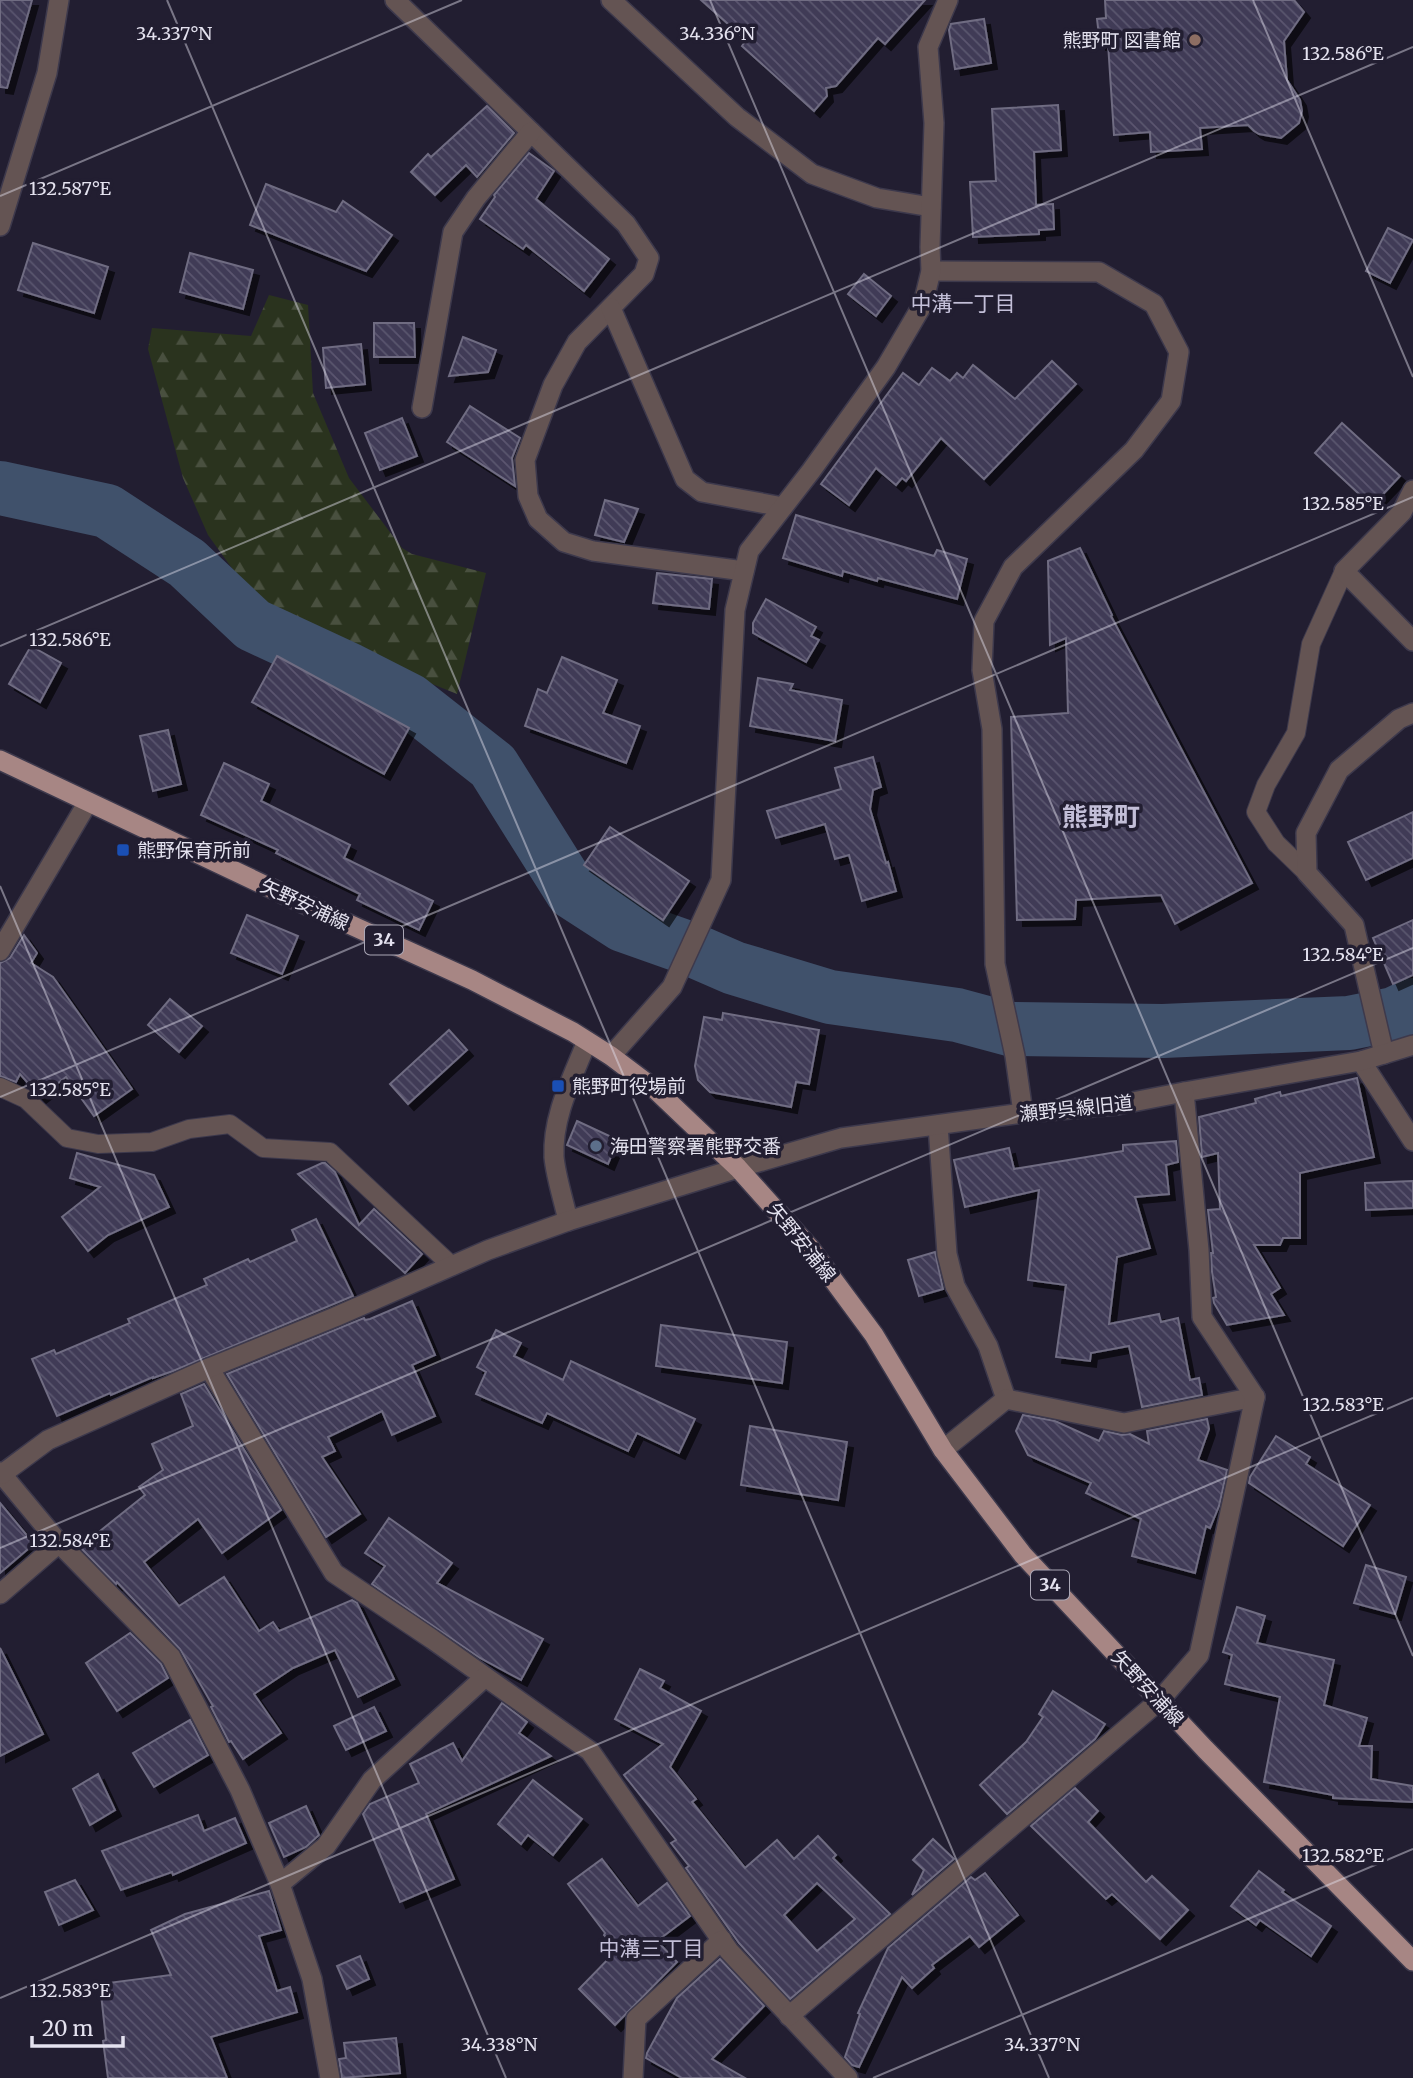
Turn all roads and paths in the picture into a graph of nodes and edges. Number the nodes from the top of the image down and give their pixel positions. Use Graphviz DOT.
graph roads {
  1 [pos="59,0"];
  2 [pos="395,0"];
  3 [pos="611,0"];
  4 [pos="945,1"];
  5 [pos="531,132"];
  6 [pos="932,207"];
  7 [pos="0,226"];
  8 [pos="932,271"];
  9 [pos="611,308"];
  10 [pos="422,408"];
  11 [pos="1413,490"];
  12 [pos="783,507"];
  13 [pos="744,571"];
  14 [pos="1344,572"];
  15 [pos="1413,641"];
  16 [pos="1413,713"];
  17 [pos="0,760"];
  18 [pos="88,802"];
  19 [pos="1307,873"];
  20 [pos="0,951"];
  21 [pos="587,1041"];
  22 [pos="1382,1045"];
  23 [pos="1413,1045"];
  24 [pos="611,1056"];
  25 [pos="1361,1061"];
  26 [pos="0,1087"];
  27 [pos="1184,1092"];
  28 [pos="1023,1113"];
  29 [pos="938,1125"];
  30 [pos="1413,1141"];
  31 [pos="738,1168"];
  32 [pos="568,1221"];
  33 [pos="452,1266"];
  34 [pos="209,1368"];
  35 [pos="1255,1397"];
  36 [pos="1006,1399"];
  37 [pos="943,1450"];
  38 [pos="1,1473"];
  39 [pos="59,1543"];
  40 [pos="0,1594"];
  41 [pos="485,1677"];
  42 [pos="1160,1700"];
  43 [pos="280,1884"];
  44 [pos="722,1940"];
  45 [pos="1413,1961"];
  46 [pos="789,2016"];
  47 [pos="330,2078"];
  48 [pos="633,2078"];
  49 [pos="848,2078"];
  1 -- 7 [label="street"];
  2 -- 5 [label="street"];
  3 -- 6 [label="street"];
  4 -- 6 [label="street"];
  5 -- 9 [label="street"];
  5 -- 10 [label="street"];
  6 -- 8 [label="street"];
  8 -- 12 [label="street"];
  8 -- 28 [label="street"];
  9 -- 12 [label="street"];
  9 -- 13 [label="street"];
  11 -- 14 [label="street"];
  12 -- 13 [label="street"];
  13 -- 24 [label="street"];
  14 -- 15 [label="street"];
  14 -- 19 [label="lane"];
  16 -- 19 [label="street"];
  17 -- 18 [label="main road, 矢野安浦線 / 34"];
  18 -- 20 [label="street"];
  18 -- 21 [label="main road, 矢野安浦線 / 34"];
  19 -- 22 [label="street"];
  21 -- 24 [label="main road, 矢野安浦線 / 34"];
  21 -- 32 [label="street"];
  22 -- 23 [label="street, 瀬野呉線旧道"];
  22 -- 25 [label="street, 瀬野呉線旧道"];
  24 -- 31 [label="main road, 矢野安浦線 / 34"];
  25 -- 27 [label="street, 瀬野呉線旧道"];
  25 -- 30 [label="street"];
  26 -- 33 [label="lane"];
  27 -- 28 [label="street, 瀬野呉線旧道"];
  27 -- 35 [label="street"];
  28 -- 29 [label="street, 瀬野呉線旧道"];
  29 -- 31 [label="street, 瀬野呉線旧道"];
  29 -- 36 [label="street"];
  31 -- 32 [label="street, 瀬野呉線旧道"];
  31 -- 37 [label="main road, 矢野安浦線 / 34"];
  32 -- 33 [label="street, 瀬野呉線旧道"];
  33 -- 34 [label="street, 瀬野呉線旧道"];
  34 -- 38 [label="street, 瀬野呉線旧道"];
  34 -- 41 [label="street"];
  35 -- 36 [label="street"];
  35 -- 42 [label="street"];
  36 -- 37 [label="street"];
  37 -- 42 [label="main road, 矢野安浦線 / 34"];
  38 -- 39 [label="street"];
  39 -- 40 [label="street"];
  39 -- 43 [label="street"];
  41 -- 43 [label="street"];
  41 -- 44 [label="street"];
  42 -- 45 [label="main road, 矢野安浦線 / 34"];
  42 -- 46 [label="street"];
  43 -- 47 [label="street"];
  44 -- 46 [label="street"];
  44 -- 48 [label="street"];
  46 -- 49 [label="street"];
}
